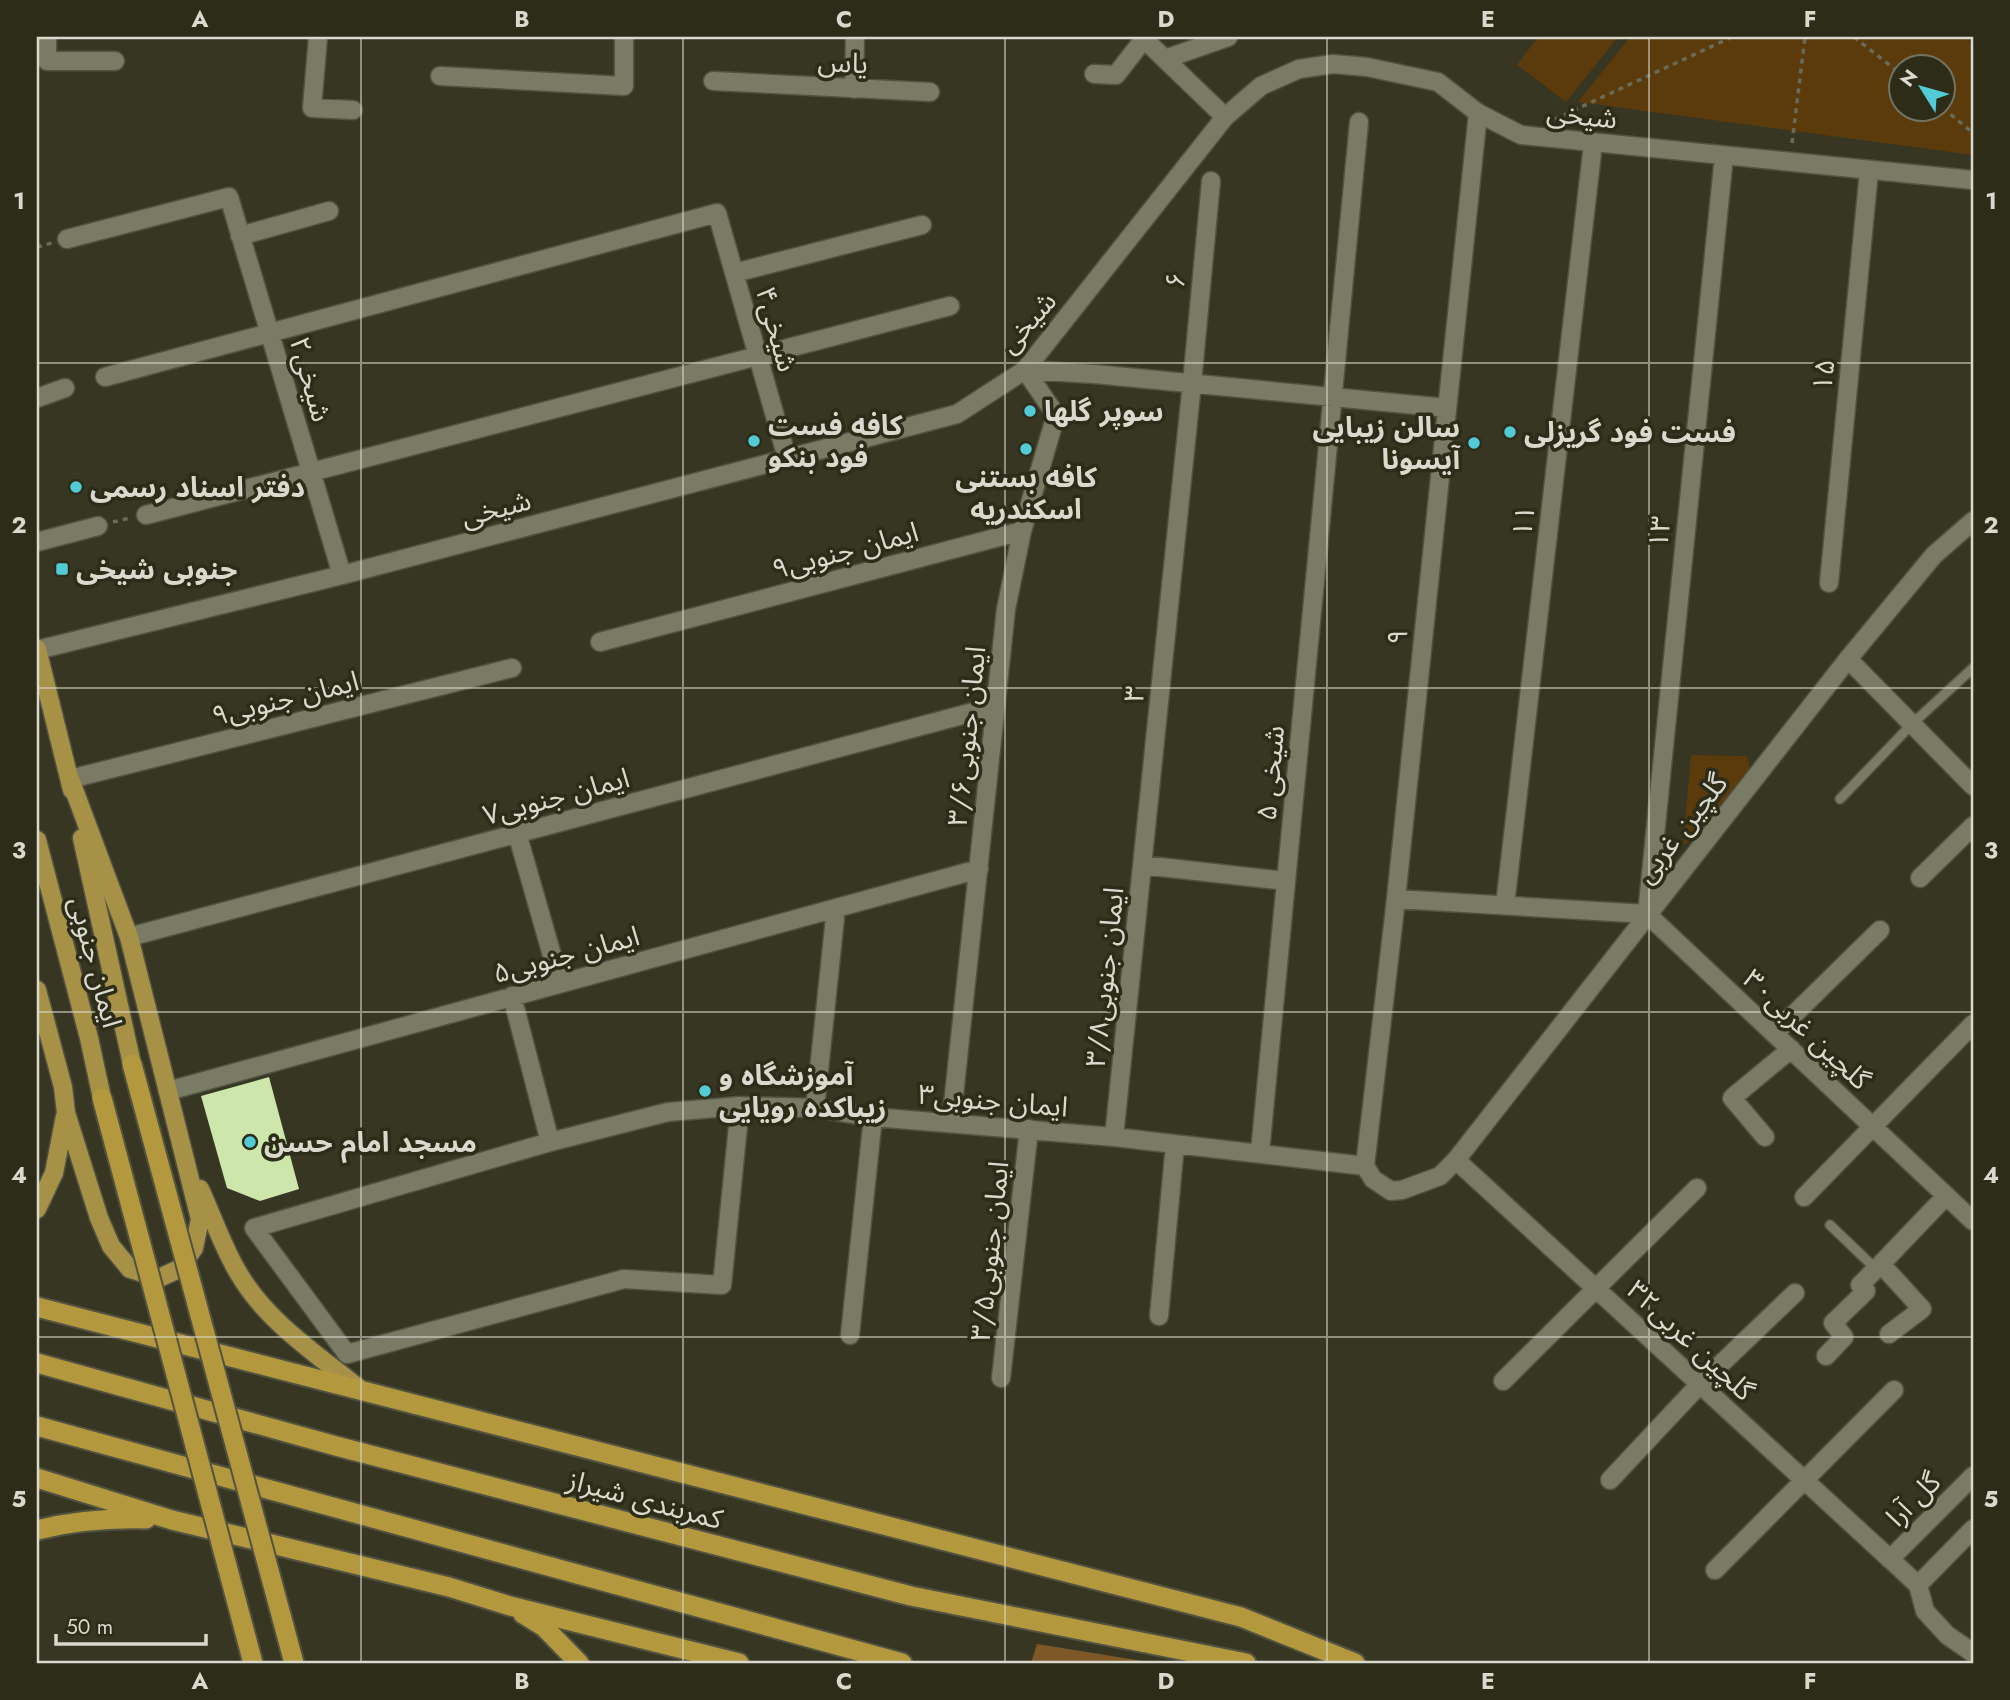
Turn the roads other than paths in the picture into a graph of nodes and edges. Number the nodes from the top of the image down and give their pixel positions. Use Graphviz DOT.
graph roads {
  1 [pos="47,37"];
  2 [pos="318,37"];
  3 [pos="624,37"];
  4 [pos="855,37"];
  5 [pos="1228,37"];
  6 [pos="1143,38"];
  7 [pos="1165,59"];
  8 [pos="115,61"];
  9 [pos="1094,74"];
  10 [pos="440,76"];
  11 [pos="713,81"];
  12 [pos="854,89"];
  13 [pos="930,92"];
  14 [pos="353,110"];
  15 [pos="1478,113"];
  16 [pos="1225,117"];
  17 [pos="1359,122"];
  18 [pos="1593,144"];
  19 [pos="1724,156"];
  20 [pos="1869,172"];
  21 [pos="1973,180"];
  22 [pos="1211,181"];
  23 [pos="329,211"];
  24 [pos="922,225"];
  25 [pos="240,236"];
  26 [pos="66,239"];
  27 [pos="734,273"];
  28 [pos="950,306"];
  29 [pos="270,332"];
  30 [pos="757,355"];
  31 [pos="1025,370"];
  32 [pos="105,377"];
  33 [pos="1192,383"];
  34 [pos="65,388"];
  35 [pos="37,398"];
  36 [pos="1332,398"];
  37 [pos="1447,408"];
  38 [pos="787,458"];
  39 [pos="311,471"];
  40 [pos="145,515"];
  41 [pos="1973,521"];
  42 [pos="98,526"];
  43 [pos="1022,531"];
  44 [pos="37,542"];
  45 [pos="342,575"];
  46 [pos="1829,583"];
  47 [pos="600,642"];
  48 [pos="37,649"];
  49 [pos="1848,659"];
  50 [pos="512,668"];
  51 [pos="1973,668"];
  52 [pos="996,706"];
  53 [pos="1912,724"];
  54 [pos="70,779"];
  55 [pos="1973,786"];
  56 [pos="1840,799"];
  57 [pos="1973,825"];
  58 [pos="517,833"];
  59 [pos="37,840"];
  60 [pos="1142,865"];
  61 [pos="979,869"];
  62 [pos="1920,878"];
  63 [pos="1286,881"];
  64 [pos="1396,899"];
  65 [pos="1504,905"];
  66 [pos="836,908"];
  67 [pos="1647,914"];
  68 [pos="1880,930"];
  69 [pos="129,937"];
  70 [pos="560,983"];
  71 [pos="37,990"];
  72 [pos="512,996"];
  73 [pos="1973,1024"];
  74 [pos="1774,1034"];
  75 [pos="1791,1049"];
  76 [pos="132,1064"];
  77 [pos="168,1091"];
  78 [pos="102,1098"];
  79 [pos="740,1106"];
  80 [pos="815,1108"];
  81 [pos="66,1113"];
  82 [pos="873,1117"];
  83 [pos="951,1123"];
  84 [pos="1872,1126"];
  85 [pos="1029,1129"];
  86 [pos="1114,1136"];
  87 [pos="1765,1136"];
  88 [pos="550,1142"];
  89 [pos="1175,1144"];
  90 [pos="1260,1152"];
  91 [pos="184,1154"];
  92 [pos="1456,1160"];
  93 [pos="1365,1166"];
  94 [pos="1697,1188"];
  95 [pos="1946,1196"];
  96 [pos="1804,1197"];
  97 [pos="37,1209"];
  98 [pos="1973,1221"];
  99 [pos="1829,1226"];
  100 [pos="1879,1267"];
  101 [pos="1594,1288"];
  102 [pos="1795,1293"];
  103 [pos="37,1307"];
  104 [pos="1158,1316"];
  105 [pos="1889,1334"];
  106 [pos="850,1335"];
  107 [pos="1826,1356"];
  108 [pos="37,1363"];
  109 [pos="1001,1378"];
  110 [pos="1503,1381"];
  111 [pos="1700,1384"];
  112 [pos="1894,1390"];
  113 [pos="364,1393"];
  114 [pos="37,1426"];
  115 [pos="1973,1476"];
  116 [pos="37,1478"];
  117 [pos="1610,1480"];
  118 [pos="1805,1481"];
  119 [pos="172,1520"];
  120 [pos="1973,1529"];
  121 [pos="37,1530"];
  122 [pos="1890,1559"];
  123 [pos="1716,1570"];
  124 [pos="1917,1585"];
  125 [pos="510,1606"];
  126 [pos="1973,1653"];
  127 [pos="253,1663"];
  128 [pos="294,1663"];
  129 [pos="579,1663"];
  130 [pos="739,1663"];
  131 [pos="902,1663"];
  132 [pos="1246,1663"];
  133 [pos="1355,1663"];
  1 -- 8 [label="street"];
  2 -- 14 [label="street"];
  3 -- 10 [label="street"];
  4 -- 12 [label="street"];
  5 -- 7 [label="street"];
  6 -- 7 [label="street"];
  6 -- 9 [label="street"];
  7 -- 16 [label="street"];
  11 -- 12 [label="street, یاس"];
  12 -- 13 [label="street, یاس"];
  15 -- 16 [label="street, شیخی"];
  15 -- 18 [label="street, شیخی"];
  15 -- 37 [label="street, ۹"];
  16 -- 31 [label="street, شیخی"];
  17 -- 36 [label="street, شیخی ۵"];
  18 -- 19 [label="street, شیخی"];
  18 -- 65 [label="street, ۱۱"];
  19 -- 20 [label="street, شیخی"];
  19 -- 67 [label="street, ۱۳"];
  20 -- 21 [label="street, شیخی"];
  20 -- 46 [label="street, ۱۵"];
  22 -- 33 [label="street, ۶"];
  23 -- 25 [label="street"];
  24 -- 27 [label="street"];
  25 -- 26 [label="street, شیخی۲"];
  25 -- 29 [label="street, شیخی۲"];
  27 -- 29 [label="street, شیخی۴"];
  27 -- 30 [label="street, شیخی۴"];
  28 -- 30 [label="street"];
  29 -- 32 [label="street"];
  29 -- 39 [label="street, شیخی۲"];
  30 -- 38 [label="street, شیخی۴"];
  30 -- 39 [label="street"];
  31 -- 33 [label="street"];
  31 -- 38 [label="street, شیخی"];
  31 -- 43 [label="street, ایمان جنوبی۳/۶"];
  33 -- 36 [label="street"];
  33 -- 60 [label="street, ۳"];
  34 -- 35 [label="street"];
  36 -- 37 [label="street"];
  36 -- 63 [label="street, شیخی ۵"];
  37 -- 64 [label="street, ۹"];
  38 -- 45 [label="street, شیخی"];
  39 -- 40 [label="street"];
  39 -- 45 [label="street, شیخی۲"];
  41 -- 49 [label="street, گلچین غربی"];
  42 -- 44 [label="street"];
  43 -- 47 [label="street, ایمان جنوبی۹"];
  43 -- 52 [label="street, ایمان جنوبی۳/۶"];
  45 -- 48 [label="street, شیخی"];
  48 -- 54 [label="main road"];
  49 -- 53 [label="street"];
  49 -- 67 [label="street, گلچین غربی"];
  50 -- 54 [label="street, ایمان جنوبی۹"];
  51 -- 53 [label="lane"];
  52 -- 58 [label="street, ایمان جنوبی۷"];
  52 -- 61 [label="street, ایمان جنوبی۳/۶"];
  53 -- 55 [label="street"];
  53 -- 56 [label="lane"];
  54 -- 69 [label="main road"];
  54 -- 76 [label="main road"];
  57 -- 62 [label="street"];
  58 -- 69 [label="street, ایمان جنوبی۷"];
  58 -- 70 [label="street"];
  59 -- 78 [label="main road, ایمان جنوبی"];
  60 -- 63 [label="street"];
  60 -- 86 [label="street, ایمان جنوبی۳/۸"];
  61 -- 66 [label="street, ایمان جنوبی۵"];
  61 -- 83 [label="street, ایمان جنوبی۳/۶"];
  63 -- 90 [label="street, شیخی ۵"];
  64 -- 65 [label="street"];
  64 -- 93 [label="street, ۹"];
  65 -- 67 [label="street"];
  66 -- 70 [label="street, ایمان جنوبی۵"];
  66 -- 80 [label="street"];
  67 -- 74 [label="street, گلچین غربی۳۰"];
  67 -- 92 [label="street, گلچین غربی"];
  68 -- 74 [label="street"];
  69 -- 77 [label="main road"];
  70 -- 72 [label="street, ایمان جنوبی۵"];
  71 -- 81 [label="main road"];
  72 -- 77 [label="street, ایمان جنوبی۵"];
  72 -- 88 [label="street"];
  73 -- 84 [label="street"];
  74 -- 75 [label="street, گلچین غربی۳۰"];
  75 -- 84 [label="street, گلچین غربی۳۰"];
  75 -- 87 [label="street"];
  76 -- 128 [label="highway, bridge"];
  77 -- 91 [label="main road"];
  78 -- 127 [label="highway, bridge"];
  79 -- 80 [label="street, ایمان جنوبی۳"];
  79 -- 88 [label="street, ایمان جنوبی۳"];
  79 -- 88 [label="street, ایمان جنوبی۳"];
  80 -- 82 [label="street, ایمان جنوبی۳"];
  81 -- 91 [label="main road"];
  81 -- 97 [label="main road"];
  82 -- 83 [label="street, ایمان جنوبی۳"];
  82 -- 106 [label="street"];
  83 -- 85 [label="street, ایمان جنوبی۳"];
  84 -- 95 [label="street, گلچین غربی۳۰"];
  84 -- 96 [label="street"];
  85 -- 86 [label="street, ایمان جنوبی۳"];
  85 -- 109 [label="street, ایمان جنوبی۳/۵"];
  86 -- 89 [label="street, ایمان جنوبی۳"];
  89 -- 90 [label="street, ایمان جنوبی۳"];
  89 -- 104 [label="street"];
  90 -- 93 [label="street, ایمان جنوبی۳"];
  91 -- 113 [label="main road"];
  92 -- 93 [label="street, گلچین غربی"];
  92 -- 101 [label="street, گلچین غربی۳۲"];
  94 -- 101 [label="street"];
  95 -- 98 [label="street, گلچین غربی۳۰"];
  95 -- 100 [label="street"];
  99 -- 100 [label="lane"];
  100 -- 105 [label="street"];
  100 -- 107 [label="street"];
  101 -- 110 [label="street"];
  101 -- 111 [label="street, گلچین غربی۳۲"];
  102 -- 111 [label="street"];
  103 -- 113 [label="highway"];
  108 -- 132 [label="highway, کمربندی شیراز"];
  111 -- 117 [label="street"];
  111 -- 118 [label="street, گلچین غربی۳۲"];
  112 -- 118 [label="street"];
  113 -- 133 [label="highway"];
  114 -- 131 [label="highway"];
  115 -- 122 [label="street, گل آرا"];
  116 -- 119 [label="highway"];
  118 -- 122 [label="street, گلچین غربی۳۲"];
  118 -- 123 [label="street"];
  119 -- 121 [label="highway"];
  119 -- 125 [label="highway"];
  120 -- 124 [label="street"];
  122 -- 124 [label="street, گلچین غربی۳۲"];
  124 -- 126 [label="street"];
  125 -- 129 [label="highway"];
  125 -- 130 [label="highway"];
}
